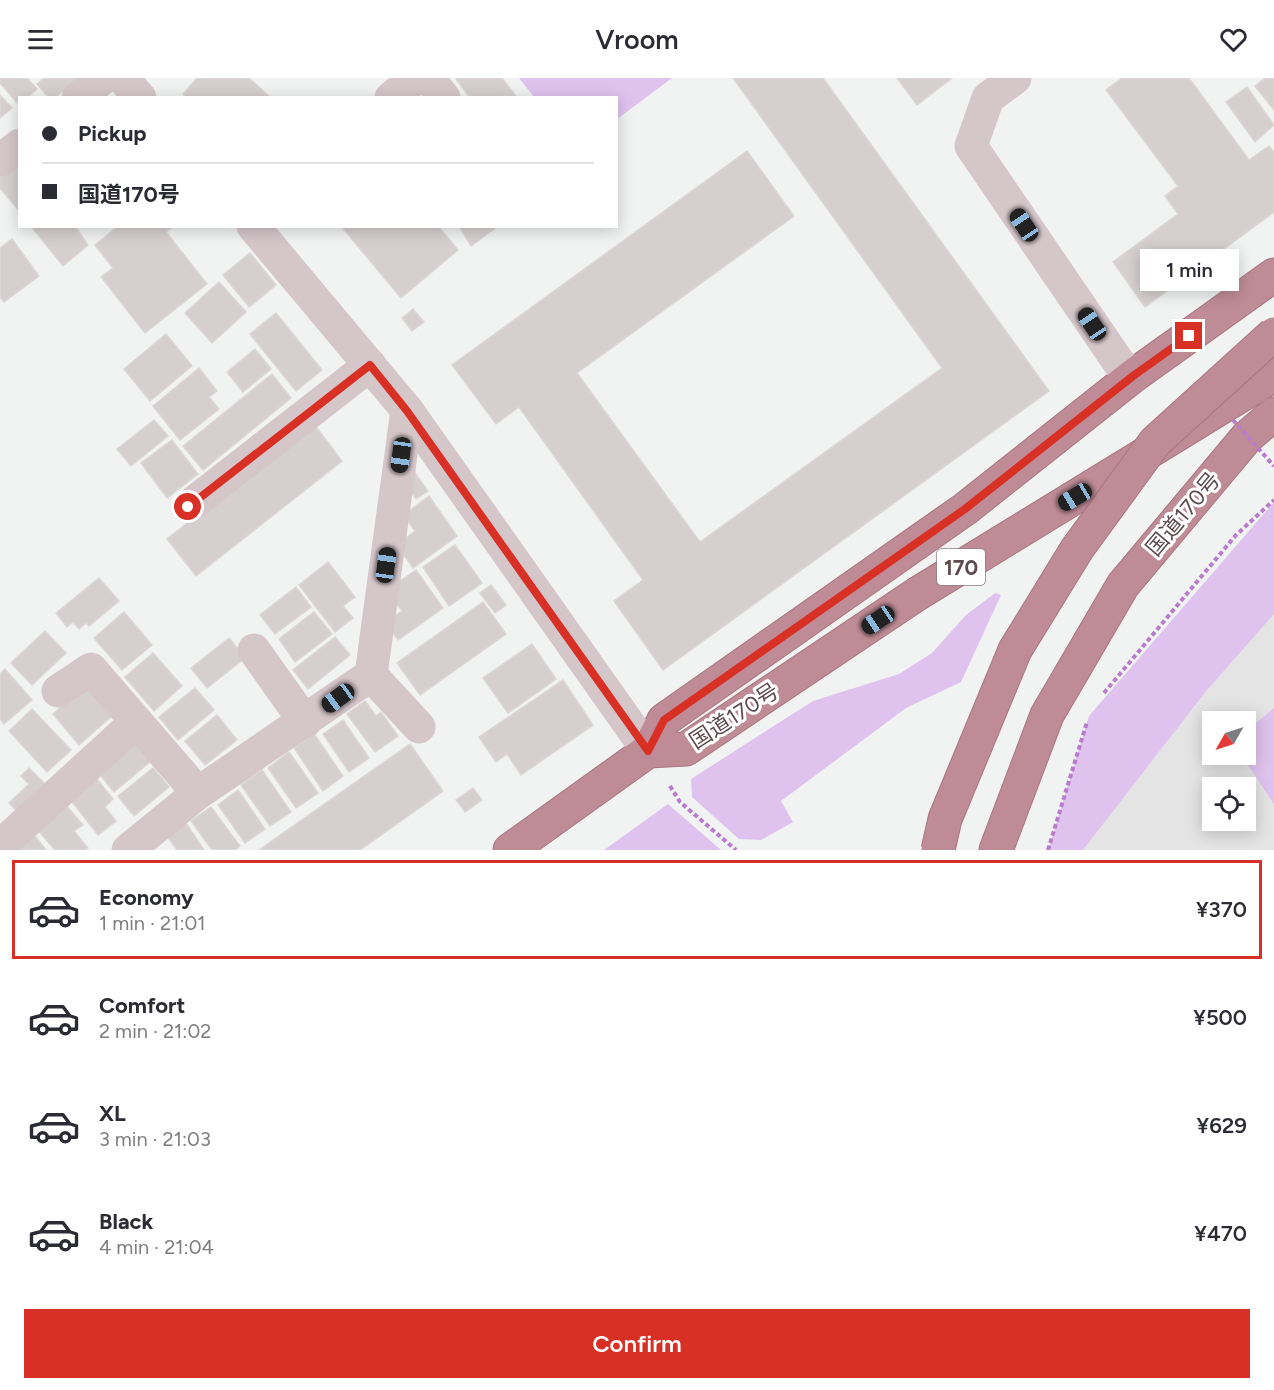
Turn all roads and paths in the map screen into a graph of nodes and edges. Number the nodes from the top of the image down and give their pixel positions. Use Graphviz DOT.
graph roads {
  1 [pos="103,78"];
  2 [pos="123,78"];
  3 [pos="415,78"];
  4 [pos="429,78"];
  5 [pos="1015,78"];
  6 [pos="981,88"];
  7 [pos="80,96"];
  8 [pos="138,96"];
  9 [pos="393,96"];
  10 [pos="442,96"];
  11 [pos="18,146"];
  12 [pos="0,160"];
  13 [pos="255,228"];
  14 [pos="1274,275"];
  15 [pos="1274,334"];
  16 [pos="370,365"];
  17 [pos="1274,375"];
  18 [pos="1133,376"];
  19 [pos="407,411"];
  20 [pos="1274,414"];
  21 [pos="1231,418"];
  22 [pos="1274,466"];
  23 [pos="1274,500"];
  24 [pos="188,507"];
  25 [pos="254,650"];
  26 [pos="371,675"];
  27 [pos="58,691"];
  28 [pos="1098,699"];
  29 [pos="1089,716"];
  30 [pos="135,722"];
  31 [pos="305,722"];
  32 [pos="419,727"];
  33 [pos="648,751"];
  34 [pos="198,793"];
  35 [pos="0,846"];
  36 [pos="128,850"];
  37 [pos="510,850"];
  38 [pos="736,850"];
  39 [pos="938,850"];
  40 [pos="996,850"];
  41 [pos="1048,850"];
  1 -- 7 [label="street"];
  2 -- 8 [label="street"];
  3 -- 9 [label="street"];
  4 -- 10 [label="street"];
  5 -- 6 [label="street"];
  6 -- 18 [label="street"];
  11 -- 12 [label="street"];
  13 -- 16 [label="street"];
  14 -- 18 [label="highway, 国道170号 / 170"];
  15 -- 39 [label="highway, bridge"];
  16 -- 19 [label="street"];
  16 -- 24 [label="street"];
  17 -- 33 [label="highway, 国道170号 / 170"];
  18 -- 33 [label="highway, 国道170号 / 170"];
  19 -- 26 [label="street"];
  19 -- 33 [label="street"];
  20 -- 40 [label="highway, 国道170号"];
  21 -- 22 [label="path, bridge"];
  23 -- 28 [label="path"];
  25 -- 31 [label="street"];
  26 -- 31 [label="street"];
  26 -- 32 [label="street"];
  27 -- 30 [label="street"];
  29 -- 41 [label="path"];
  30 -- 34 [label="street"];
  30 -- 35 [label="street"];
  31 -- 34 [label="street"];
  33 -- 37 [label="highway, 170"];
  33 -- 38 [label="path"];
  34 -- 36 [label="street"];
}
